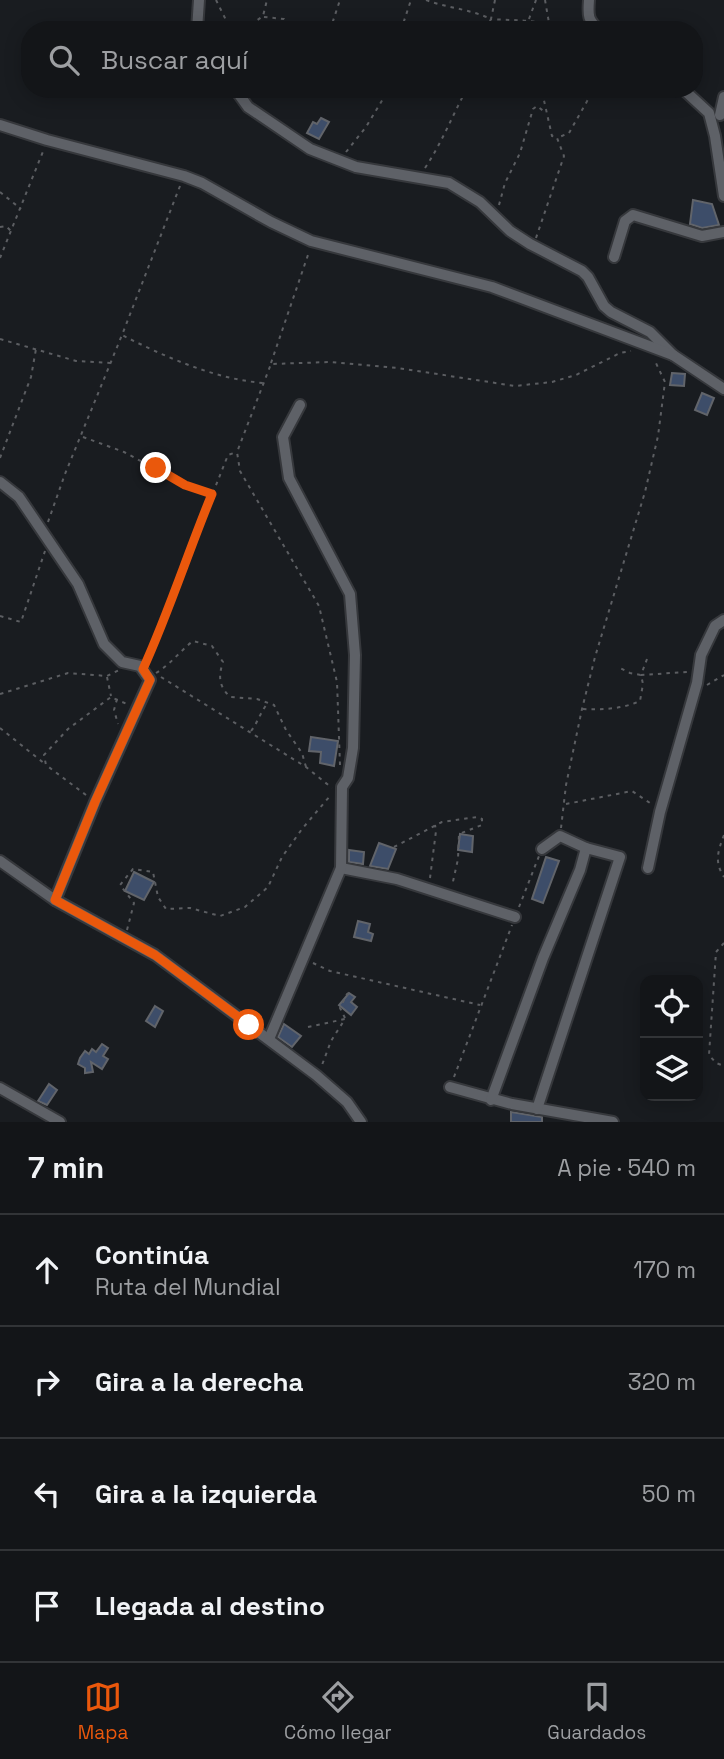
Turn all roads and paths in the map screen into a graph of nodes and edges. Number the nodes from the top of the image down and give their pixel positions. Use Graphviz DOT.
graph roads {
  1 [pos="199,0"];
  2 [pos="216,0"];
  3 [pos="267,0"];
  4 [pos="340,0"];
  5 [pos="411,0"];
  6 [pos="426,0"];
  7 [pos="495,0"];
  8 [pos="536,0"];
  9 [pos="545,0"];
  10 [pos="589,0"];
  11 [pos="263,16"];
  12 [pos="491,19"];
  13 [pos="528,20"];
  14 [pos="198,21"];
  15 [pos="226,21"];
  16 [pos="256,21"];
  17 [pos="286,21"];
  18 [pos="333,21"];
  19 [pos="404,21"];
  20 [pos="534,21"];
  21 [pos="549,21"];
  22 [pos="590,21"];
  23 [pos="724,97"];
  24 [pos="241,98"];
  25 [pos="384,98"];
  26 [pos="462,98"];
  27 [pos="543,98"];
  28 [pos="589,98"];
  29 [pos="696,98"];
  30 [pos="546,113"];
  31 [pos="718,114"];
  32 [pos="0,125"];
  33 [pos="556,138"];
  34 [pos="47,140"];
  35 [pos="341,161"];
  36 [pos="184,176"];
  37 [pos="420,178"];
  38 [pos="0,192"];
  39 [pos="724,196"];
  40 [pos="21,209"];
  41 [pos="492,214"];
  42 [pos="0,227"];
  43 [pos="12,231"];
  44 [pos="724,232"];
  45 [pos="311,241"];
  46 [pos="0,244"];
  47 [pos="530,244"];
  48 [pos="6,245"];
  49 [pos="614,257"];
  50 [pos="0,258"];
  51 [pos="122,335"];
  52 [pos="0,339"];
  53 [pos="647,347"];
  54 [pos="36,349"];
  55 [pos="673,355"];
  56 [pos="111,363"];
  57 [pos="271,364"];
  58 [pos="265,383"];
  59 [pos="724,389"];
  60 [pos="300,405"];
  61 [pos="82,436"];
  62 [pos="237,452"];
  63 [pos="0,458"];
  64 [pos="0,482"];
  65 [pos="212,494"];
  66 [pos="45,532"];
  67 [pos="0,616"];
  68 [pos="724,620"];
  69 [pos="647,659"];
  70 [pos="122,662"];
  71 [pos="620,668"];
  72 [pos="143,669"];
  73 [pos="698,674"];
  74 [pos="724,674"];
  75 [pos="641,675"];
  76 [pos="107,676"];
  77 [pos="694,692"];
  78 [pos="0,694"];
  79 [pos="111,697"];
  80 [pos="117,699"];
  81 [pos="268,703"];
  82 [pos="582,709"];
  83 [pos="136,710"];
  84 [pos="0,728"];
  85 [pos="127,731"];
  86 [pos="250,732"];
  87 [pos="340,764"];
  88 [pos="46,765"];
  89 [pos="306,767"];
  90 [pos="95,802"];
  91 [pos="565,804"];
  92 [pos="660,812"];
  93 [pos="435,825"];
  94 [pos="724,835"];
  95 [pos="560,836"];
  96 [pos="394,847"];
  97 [pos="586,848"];
  98 [pos="542,849"];
  99 [pos="0,861"];
  100 [pos="341,868"];
  101 [pos="648,868"];
  102 [pos="724,877"];
  103 [pos="428,890"];
  104 [pos="452,897"];
  105 [pos="55,900"];
  106 [pos="515,917"];
  107 [pos="124,939"];
  108 [pos="724,943"];
  109 [pos="303,959"];
  110 [pos="352,991"];
  111 [pos="481,1005"];
  112 [pos="345,1019"];
  113 [pos="308,1027"];
  114 [pos="269,1039"];
  115 [pos="724,1066"];
  116 [pos="316,1075"];
  117 [pos="450,1087"];
  118 [pos="0,1088"];
  119 [pos="491,1100"];
  120 [pos="537,1109"];
  121 [pos="60,1122"];
  122 [pos="361,1122"];
  123 [pos="613,1122"];
  1 -- 14 [label="street"];
  2 -- 15 [label="path"];
  3 -- 11 [label="path"];
  4 -- 18 [label="path"];
  5 -- 19 [label="path"];
  6 -- 12 [label="path"];
  7 -- 12 [label="path"];
  8 -- 13 [label="path"];
  9 -- 21 [label="path"];
  10 -- 22 [label="street"];
  11 -- 16 [label="path"];
  11 -- 17 [label="path"];
  12 -- 13 [label="path"];
  13 -- 20 [label="path"];
  23 -- 31 [label="street"];
  24 -- 35 [label="street"];
  25 -- 35 [label="path"];
  26 -- 37 [label="path"];
  27 -- 30 [label="path"];
  28 -- 33 [label="path"];
  29 -- 31 [label="street"];
  30 -- 33 [label="path"];
  30 -- 41 [label="path"];
  31 -- 39 [label="street"];
  32 -- 34 [label="street"];
  33 -- 47 [label="path"];
  34 -- 36 [label="street"];
  34 -- 40 [label="path"];
  35 -- 37 [label="street"];
  36 -- 45 [label="street"];
  36 -- 51 [label="path"];
  37 -- 41 [label="street"];
  38 -- 40 [label="path"];
  40 -- 43 [label="path"];
  41 -- 47 [label="street"];
  42 -- 43 [label="path"];
  43 -- 48 [label="path"];
  44 -- 49 [label="street"];
  45 -- 53 [label="street"];
  45 -- 57 [label="path"];
  46 -- 48 [label="path"];
  47 -- 55 [label="street"];
  48 -- 50 [label="path"];
  51 -- 56 [label="path"];
  51 -- 58 [label="path"];
  52 -- 54 [label="path"];
  53 -- 55 [label="street"];
  53 -- 57 [label="path"];
  53 -- 82 [label="path"];
  54 -- 56 [label="path"];
  54 -- 63 [label="path"];
  55 -- 59 [label="street"];
  56 -- 61 [label="path"];
  57 -- 58 [label="path"];
  58 -- 62 [label="path"];
  60 -- 100 [label="street"];
  61 -- 65 [label="path"];
  61 -- 66 [label="path"];
  62 -- 65 [label="path"];
  62 -- 87 [label="path"];
  64 -- 66 [label="street"];
  65 -- 72 [label="path"];
  66 -- 67 [label="path"];
  66 -- 70 [label="street"];
  68 -- 73 [label="street"];
  69 -- 75 [label="path"];
  70 -- 72 [label="street"];
  70 -- 76 [label="path"];
  71 -- 75 [label="path"];
  72 -- 83 [label="street"];
  73 -- 75 [label="path"];
  73 -- 77 [label="street"];
  74 -- 77 [label="path"];
  75 -- 82 [label="path"];
  76 -- 78 [label="path"];
  76 -- 79 [label="path"];
  77 -- 92 [label="street"];
  79 -- 80 [label="path"];
  79 -- 88 [label="path"];
  80 -- 83 [label="path"];
  80 -- 85 [label="path"];
  81 -- 86 [label="path"];
  81 -- 86 [label="path"];
  81 -- 89 [label="path"];
  82 -- 91 [label="path"];
  83 -- 85 [label="street"];
  84 -- 88 [label="path"];
  85 -- 90 [label="street"];
  86 -- 89 [label="path"];
  88 -- 90 [label="path"];
  89 -- 107 [label="path"];
  90 -- 105 [label="street"];
  91 -- 92 [label="path"];
  91 -- 95 [label="path"];
  92 -- 101 [label="street"];
  93 -- 96 [label="path"];
  93 -- 103 [label="path"];
  93 -- 104 [label="path"];
  94 -- 102 [label="path"];
  95 -- 97 [label="street"];
  95 -- 98 [label="street"];
  97 -- 119 [label="street"];
  97 -- 120 [label="street"];
  98 -- 106 [label="path"];
  99 -- 105 [label="street"];
  100 -- 103 [label="street"];
  100 -- 109 [label="street"];
  103 -- 104 [label="street"];
  104 -- 106 [label="street"];
  105 -- 107 [label="street"];
  106 -- 111 [label="path"];
  107 -- 114 [label="street"];
  108 -- 115 [label="path"];
  109 -- 111 [label="path"];
  109 -- 114 [label="street"];
  110 -- 112 [label="path"];
  111 -- 117 [label="path"];
  112 -- 113 [label="path"];
  112 -- 116 [label="path"];
  114 -- 116 [label="street"];
  116 -- 122 [label="street"];
  117 -- 119 [label="street"];
  118 -- 121 [label="street"];
  119 -- 120 [label="street"];
  120 -- 123 [label="street"];
}
